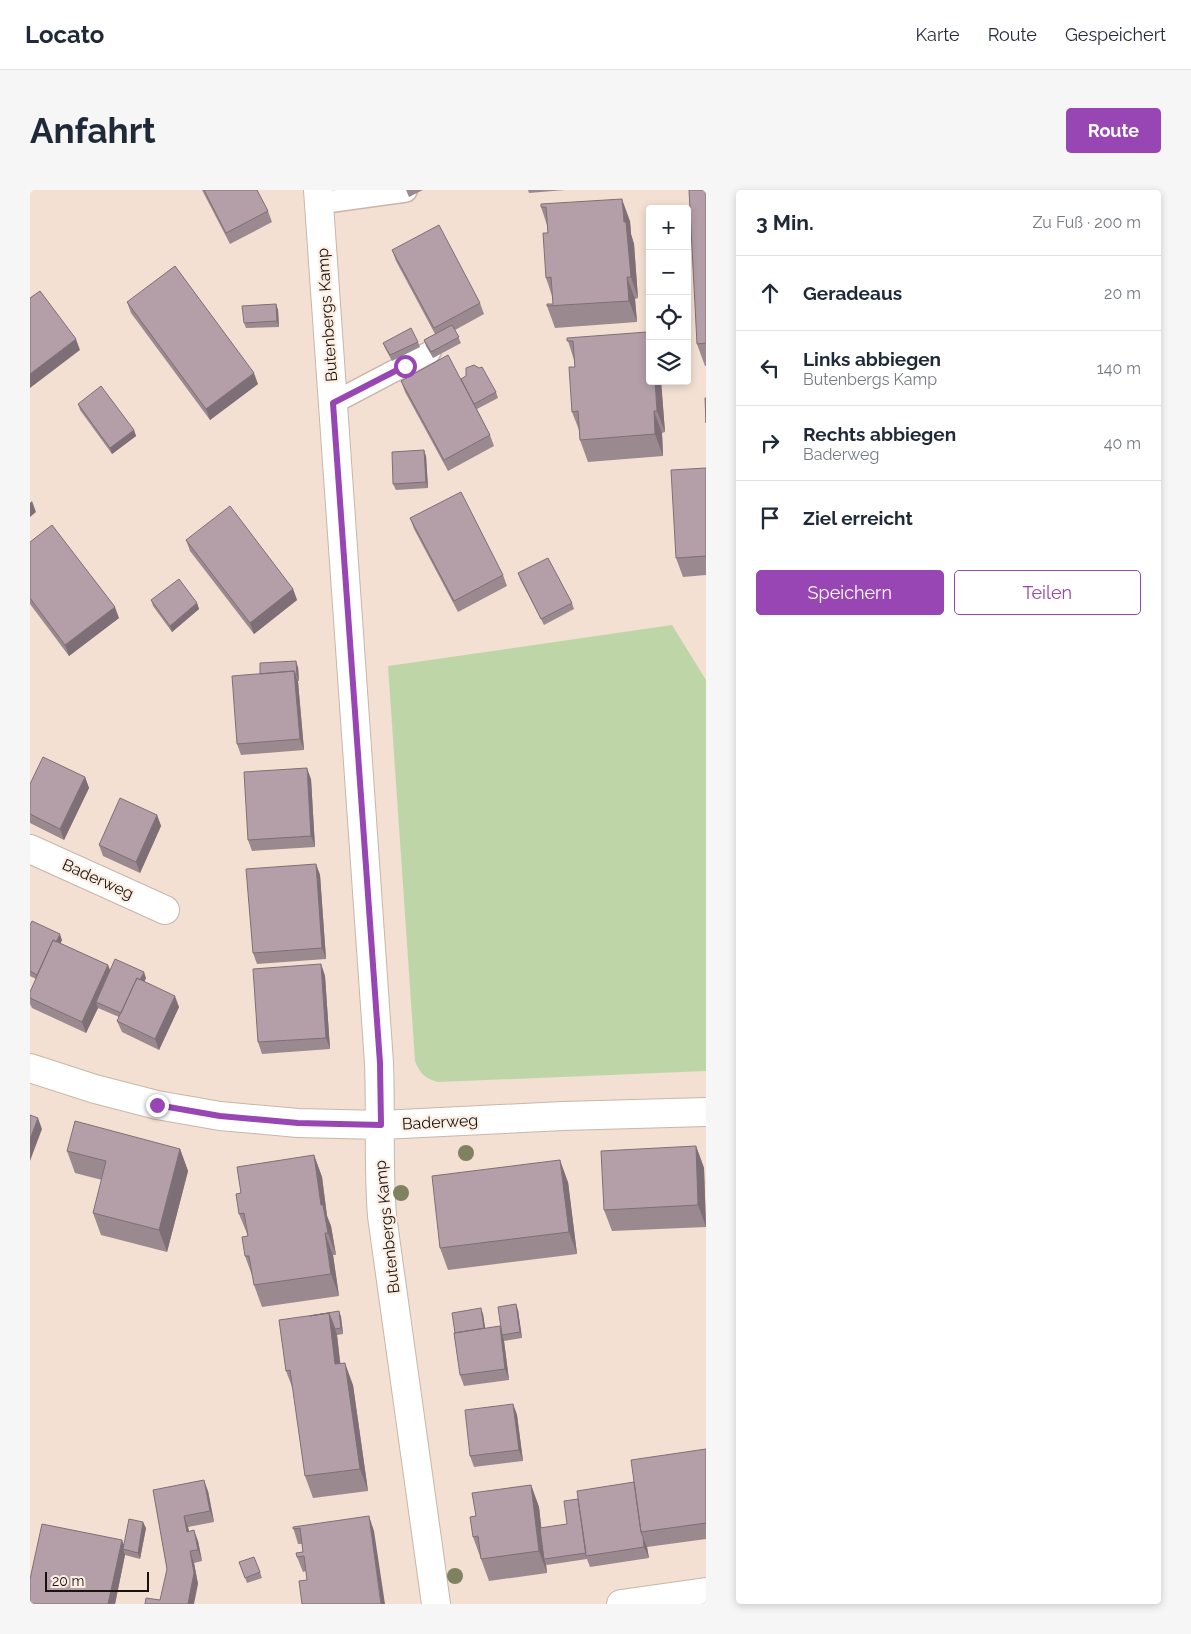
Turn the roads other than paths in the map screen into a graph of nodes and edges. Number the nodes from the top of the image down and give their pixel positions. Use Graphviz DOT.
graph roads {
  1 [pos="406,191"];
  2 [pos="318,197"];
  3 [pos="430,352"];
  4 [pos="333,403"];
  5 [pos="30,849"];
  6 [pos="165,910"];
  7 [pos="30,1068"];
  8 [pos="706,1112"];
  9 [pos="381,1125"];
  10 [pos="706,1592"];
  11 [pos="436,1604"];
  12 [pos="621,1604"];
  1 -- 2 [label="lane"];
  2 -- 4 [label="street, Butenbergs Kamp"];
  3 -- 4 [label="lane"];
  4 -- 9 [label="street, Butenbergs Kamp"];
  5 -- 6 [label="street, Baderweg"];
  7 -- 9 [label="street, Baderweg"];
  8 -- 9 [label="street, Baderweg"];
  9 -- 11 [label="street, Butenbergs Kamp"];
  10 -- 12 [label="street"];
}
